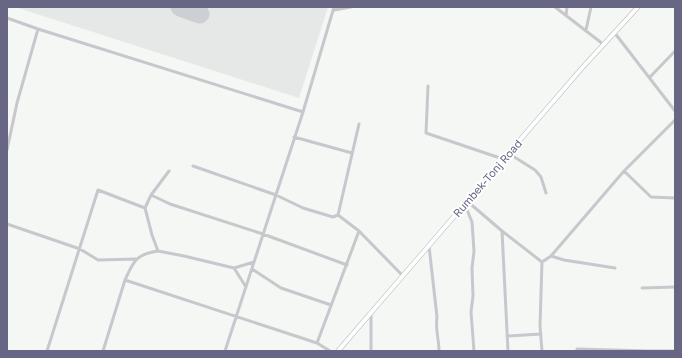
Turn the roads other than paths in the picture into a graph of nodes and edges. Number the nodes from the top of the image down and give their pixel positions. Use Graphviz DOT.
graph roads {
  1 [pos="351,7"];
  2 [pos="555,7"];
  3 [pos="567,7"];
  4 [pos="591,7"];
  5 [pos="638,7"];
  6 [pos="334,8"];
  7 [pos="566,15"];
  8 [pos="7,18"];
  9 [pos="38,29"];
  10 [pos="586,30"];
  11 [pos="614,32"];
  12 [pos="603,44"];
  13 [pos="675,51"];
  14 [pos="650,77"];
  15 [pos="428,86"];
  16 [pos="675,111"];
  17 [pos="302,112"];
  18 [pos="675,120"];
  19 [pos="359,124"];
  20 [pos="294,137"];
  21 [pos="7,150"];
  22 [pos="352,153"];
  23 [pos="508,153"];
  24 [pos="503,159"];
  25 [pos="193,166"];
  26 [pos="169,171"];
  27 [pos="624,171"];
  28 [pos="546,193"];
  29 [pos="151,195"];
  30 [pos="276,195"];
  31 [pos="675,198"];
  32 [pos="466,203"];
  33 [pos="145,208"];
  34 [pos="338,215"];
  35 [pos="7,224"];
  36 [pos="358,231"];
  37 [pos="502,231"];
  38 [pos="263,234"];
  39 [pos="429,246"];
  40 [pos="80,249"];
  41 [pos="158,251"];
  42 [pos="551,256"];
  43 [pos="136,259"];
  44 [pos="254,262"];
  45 [pos="542,262"];
  46 [pos="347,265"];
  47 [pos="234,268"];
  48 [pos="614,268"];
  49 [pos="252,269"];
  50 [pos="403,276"];
  51 [pos="125,280"];
  52 [pos="246,287"];
  53 [pos="675,287"];
  54 [pos="642,288"];
  55 [pos="331,305"];
  56 [pos="371,313"];
  57 [pos="236,317"];
  58 [pos="540,334"];
  59 [pos="507,336"];
  60 [pos="317,343"];
  61 [pos="47,351"];
  62 [pos="103,351"];
  63 [pos="225,351"];
  64 [pos="330,351"];
  65 [pos="338,351"];
  66 [pos="371,351"];
  67 [pos="439,351"];
  68 [pos="474,351"];
  69 [pos="508,351"];
  70 [pos="542,351"];
  71 [pos="577,351"];
  72 [pos="651,351"];
  73 [pos="675,351"];
  1 -- 6 [label="street"];
  2 -- 7 [label="street"];
  3 -- 7 [label="street"];
  4 -- 10 [label="street"];
  5 -- 11 [label="main road, Rumbek-Tonj Road"];
  6 -- 17 [label="street"];
  7 -- 10 [label="street"];
  8 -- 9 [label="street"];
  9 -- 17 [label="street"];
  9 -- 21 [label="street"];
  10 -- 12 [label="street"];
  11 -- 12 [label="main road, Rumbek-Tonj Road"];
  11 -- 14 [label="street"];
  12 -- 23 [label="main road, Rumbek-Tonj Road"];
  13 -- 14 [label="street"];
  14 -- 16 [label="street"];
  15 -- 24 [label="street"];
  17 -- 20 [label="street"];
  18 -- 27 [label="street"];
  19 -- 22 [label="street"];
  20 -- 22 [label="street"];
  20 -- 30 [label="street"];
  22 -- 34 [label="street"];
  23 -- 24 [label="main road, Rumbek-Tonj Road"];
  23 -- 28 [label="street"];
  24 -- 32 [label="main road, Rumbek-Tonj Road"];
  25 -- 30 [label="street"];
  26 -- 29 [label="street"];
  27 -- 31 [label="street"];
  27 -- 42 [label="street"];
  29 -- 33 [label="street"];
  29 -- 38 [label="street"];
  30 -- 34 [label="street"];
  30 -- 38 [label="street"];
  32 -- 37 [label="street"];
  32 -- 39 [label="main road, Rumbek-Tonj Road"];
  32 -- 68 [label="street"];
  33 -- 40 [label="street"];
  33 -- 41 [label="street"];
  34 -- 36 [label="street"];
  35 -- 40 [label="street"];
  36 -- 46 [label="street"];
  36 -- 50 [label="street"];
  37 -- 45 [label="street"];
  37 -- 59 [label="street"];
  38 -- 44 [label="street"];
  38 -- 46 [label="street"];
  39 -- 50 [label="main road, Rumbek-Tonj Road"];
  39 -- 67 [label="street"];
  40 -- 43 [label="street"];
  40 -- 61 [label="street"];
  41 -- 43 [label="street"];
  41 -- 47 [label="street"];
  42 -- 45 [label="street"];
  42 -- 48 [label="street"];
  43 -- 51 [label="street"];
  44 -- 47 [label="street"];
  44 -- 49 [label="street"];
  45 -- 58 [label="street"];
  46 -- 55 [label="street"];
  47 -- 52 [label="street"];
  49 -- 52 [label="street"];
  49 -- 55 [label="street"];
  50 -- 56 [label="main road, Rumbek-Tonj Road"];
  51 -- 57 [label="street"];
  51 -- 62 [label="street"];
  52 -- 57 [label="street"];
  53 -- 54 [label="street"];
  55 -- 60 [label="street"];
  56 -- 65 [label="main road, Rumbek-Tonj Road"];
  56 -- 66 [label="street"];
  57 -- 60 [label="street"];
  57 -- 63 [label="street"];
  58 -- 59 [label="street"];
  58 -- 70 [label="street"];
  59 -- 69 [label="street"];
  60 -- 64 [label="street"];
  71 -- 72 [label="street"];
  72 -- 73 [label="street"];
}
